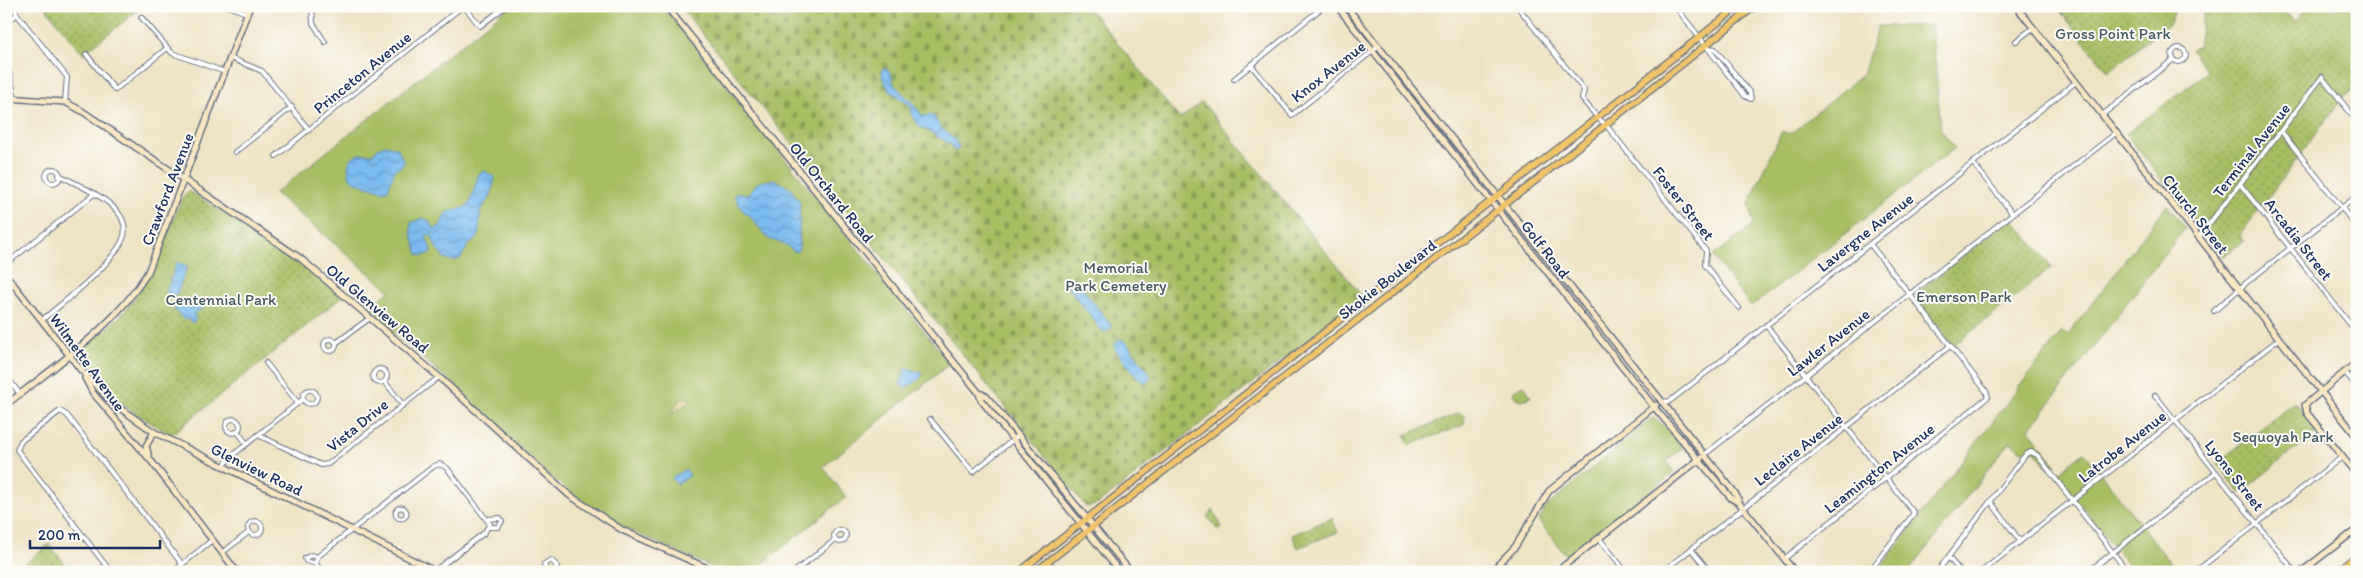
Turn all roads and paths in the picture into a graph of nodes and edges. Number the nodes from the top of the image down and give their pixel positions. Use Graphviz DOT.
graph roads {
  1 [pos="228,6"];
  2 [pos="250,6"];
  3 [pos="312,6"];
  4 [pos="464,6"];
  5 [pos="506,6"];
  6 [pos="666,6"];
  7 [pos="1324,6"];
  8 [pos="1337,6"];
  9 [pos="1346,6"];
  10 [pos="1517,6"];
  11 [pos="1675,6"];
  12 [pos="1739,6"];
  13 [pos="1755,6"];
  14 [pos="2016,6"];
  15 [pos="16,13"];
  16 [pos="247,13"];
  17 [pos="141,17"];
  18 [pos="2033,28"];
  19 [pos="1700,37"];
  20 [pos="2016,41"];
  21 [pos="325,42"];
  22 [pos="1379,46"];
  23 [pos="1708,46"];
  24 [pos="166,49"];
  25 [pos="1373,51"];
  26 [pos="86,54"];
  27 [pos="230,58"];
  28 [pos="2174,59"];
  29 [pos="1251,65"];
  30 [pos="8,67"];
  31 [pos="225,72"];
  32 [pos="1234,79"];
  33 [pos="2076,82"];
  34 [pos="6,98"];
  35 [pos="15,99"];
  36 [pos="66,102"];
  37 [pos="292,107"];
  38 [pos="2102,115"];
  39 [pos="1598,118"];
  40 [pos="2357,121"];
  41 [pos="1606,124"];
  42 [pos="309,130"];
  43 [pos="2281,131"];
  44 [pos="2116,133"];
  45 [pos="235,152"];
  46 [pos="276,156"];
  47 [pos="1973,163"];
  48 [pos="59,175"];
  49 [pos="184,181"];
  50 [pos="2240,184"];
  51 [pos="94,194"];
  52 [pos="1498,196"];
  53 [pos="2357,196"];
  54 [pos="1492,201"];
  55 [pos="1505,205"];
  56 [pos="2342,207"];
  57 [pos="1499,210"];
  58 [pos="2012,213"];
  59 [pos="2357,226"];
  60 [pos="2199,238"];
  61 [pos="1870,244"];
  62 [pos="2290,248"];
  63 [pos="6,264"];
  64 [pos="6,275"];
  65 [pos="2240,289"];
  66 [pos="1909,295"];
  67 [pos="1739,308"];
  68 [pos="2214,311"];
  69 [pos="370,318"];
  70 [pos="42,320"];
  71 [pos="1766,325"];
  72 [pos="2357,333"];
  73 [pos="2279,339"];
  74 [pos="336,343"];
  75 [pos="1950,346"];
  76 [pos="69,355"];
  77 [pos="2357,362"];
  78 [pos="266,364"];
  79 [pos="80,369"];
  80 [pos="2345,372"];
  81 [pos="6,376"];
  82 [pos="1806,376"];
  83 [pos="439,377"];
  84 [pos="385,382"];
  85 [pos="2357,387"];
  86 [pos="2320,391"];
  87 [pos="979,393"];
  88 [pos="20,394"];
  89 [pos="2155,394"];
  90 [pos="303,399"];
  91 [pos="1670,400"];
  92 [pos="1661,402"];
  93 [pos="298,403"];
  94 [pos="403,404"];
  95 [pos="6,405"];
  96 [pos="1654,407"];
  97 [pos="1669,411"];
  98 [pos="930,419"];
  99 [pos="2175,420"];
  100 [pos="1847,427"];
  101 [pos="154,432"];
  102 [pos="237,432"];
  103 [pos="258,435"];
  104 [pos="1019,435"];
  105 [pos="2357,437"];
  106 [pos="1013,440"];
  107 [pos="247,444"];
  108 [pos="1704,455"];
  109 [pos="2342,457"];
  110 [pos="1699,459"];
  111 [pos="152,462"];
  112 [pos="224,467"];
  113 [pos="2216,472"];
  114 [pos="2357,475"];
  115 [pos="1887,478"];
  116 [pos="391,500"];
  117 [pos="2072,500"];
  118 [pos="1991,502"];
  119 [pos="1742,506"];
  120 [pos="398,508"];
  121 [pos="1088,518"];
  122 [pos="488,519"];
  123 [pos="1081,524"];
  124 [pos="2257,524"];
  125 [pos="1094,526"];
  126 [pos="489,527"];
  127 [pos="352,529"];
  128 [pos="2357,529"];
  129 [pos="249,532"];
  130 [pos="1087,532"];
  131 [pos="1599,538"];
  132 [pos="212,540"];
  133 [pos="835,540"];
  134 [pos="2020,541"];
  135 [pos="1691,549"];
  136 [pos="2113,552"];
  137 [pos="222,553"];
  138 [pos="2357,556"];
  139 [pos="317,557"];
  140 [pos="1948,557"];
  141 [pos="1784,559"];
  142 [pos="182,564"];
  143 [pos="316,564"];
  144 [pos="546,570"];
  145 [pos="435,571"];
  146 [pos="111,572"];
  147 [pos="173,572"];
  148 [pos="237,572"];
  149 [pos="322,572"];
  150 [pos="540,572"];
  151 [pos="554,572"];
  152 [pos="716,572"];
  153 [pos="794,572"];
  154 [pos="1019,572"];
  155 [pos="1035,572"];
  156 [pos="1120,572"];
  157 [pos="1131,572"];
  158 [pos="1491,572"];
  159 [pos="1556,572"];
  160 [pos="1626,572"];
  161 [pos="1662,572"];
  162 [pos="1710,572"];
  163 [pos="1794,572"];
  164 [pos="1869,572"];
  165 [pos="1937,572"];
  166 [pos="1961,572"];
  167 [pos="1981,572"];
  168 [pos="2088,572"];
  169 [pos="2128,572"];
  170 [pos="2195,572"];
  171 [pos="2295,572"];
  172 [pos="2301,572"];
  173 [pos="2337,572"];
  1 -- 16 [label="street"];
  2 -- 16 [label="main road, Crawford Avenue"];
  3 -- 21 [label="street"];
  4 -- 5 [label="street"];
  4 -- 42 [label="street, Princeton Avenue"];
  6 -- 87 [label="main road, Old Orchard Road"];
  7 -- 29 [label="street"];
  8 -- 25 [label="main road, Golf Road"];
  9 -- 22 [label="main road, Golf Road"];
  10 -- 39 [label="street, Foster Street"];
  11 -- 19 [label="street"];
  12 -- 19 [label="main road, Skokie Boulevard"];
  13 -- 23 [label="main road, Skokie Boulevard"];
  14 -- 18 [label="main road, Church Street"];
  15 -- 36 [label="street"];
  16 -- 27 [label="main road, Crawford Avenue"];
  17 -- 24 [label="street"];
  18 -- 20 [label="street"];
  18 -- 33 [label="main road, Church Street"];
  19 -- 23 [label="street"];
  19 -- 39 [label="main road, Skokie Boulevard"];
  22 -- 25 [label="street, Knox Avenue"];
  22 -- 52 [label="main road, Golf Road"];
  23 -- 23 [label="street"];
  23 -- 41 [label="main road, Skokie Boulevard"];
  24 -- 26 [label="street"];
  24 -- 31 [label="street"];
  25 -- 29 [label="street, Knox Avenue"];
  25 -- 54 [label="main road, Golf Road"];
  27 -- 31 [label="main road, Crawford Avenue"];
  27 -- 37 [label="street"];
  28 -- 38 [label="street"];
  29 -- 32 [label="street"];
  30 -- 35 [label="street"];
  31 -- 49 [label="main road, Crawford Avenue"];
  33 -- 38 [label="main road, Church Street"];
  33 -- 47 [label="street, Lavergne Avenue"];
  34 -- 35 [label="main road, Old Glenview Road"];
  35 -- 36 [label="main road, Old Glenview Road"];
  36 -- 49 [label="main road, Old Glenview Road"];
  37 -- 42 [label="street"];
  37 -- 45 [label="street"];
  38 -- 44 [label="main road, Church Street"];
  39 -- 41 [label="street, Foster Street"];
  39 -- 52 [label="main road, Skokie Boulevard"];
  40 -- 43 [label="street, Terminal Avenue"];
  41 -- 55 [label="main road, Skokie Boulevard"];
  41 -- 67 [label="street, Foster Street"];
  42 -- 46 [label="street, Princeton Avenue"];
  43 -- 50 [label="street, Terminal Avenue"];
  43 -- 56 [label="street"];
  44 -- 58 [label="street, Lawler Avenue"];
  44 -- 60 [label="main road, Church Street"];
  47 -- 58 [label="street"];
  47 -- 61 [label="street, Lavergne Avenue"];
  48 -- 51 [label="street"];
  49 -- 69 [label="main road, Old Glenview Road"];
  49 -- 76 [label="main road, Crawford Avenue"];
  50 -- 60 [label="street, Terminal Avenue"];
  50 -- 62 [label="street, Arcadia Street"];
  51 -- 63 [label="street"];
  51 -- 70 [label="street"];
  52 -- 54 [label="main road, Skokie Boulevard"];
  52 -- 55 [label="main road, Golf Road"];
  53 -- 56 [label="street"];
  54 -- 57 [label="main road, Golf Road"];
  54 -- 121 [label="main road, Skokie Boulevard"];
  55 -- 57 [label="main road, Skokie Boulevard"];
  55 -- 92 [label="main road, Golf Road"];
  56 -- 59 [label="street"];
  56 -- 62 [label="street"];
  57 -- 96 [label="main road, Golf Road"];
  57 -- 125 [label="main road, Skokie Boulevard"];
  58 -- 66 [label="street, Lawler Avenue"];
  60 -- 65 [label="main road, Church Street"];
  61 -- 66 [label="street"];
  61 -- 71 [label="street, Lavergne Avenue"];
  62 -- 65 [label="street"];
  62 -- 72 [label="street, Arcadia Street"];
  64 -- 70 [label="main road, Wilmette Avenue"];
  65 -- 68 [label="street"];
  65 -- 73 [label="main road, Church Street"];
  66 -- 75 [label="street"];
  66 -- 82 [label="street, Lawler Avenue"];
  69 -- 74 [label="street"];
  69 -- 83 [label="main road, Old Glenview Road"];
  70 -- 76 [label="main road, Wilmette Avenue"];
  71 -- 82 [label="street"];
  71 -- 91 [label="street, Lavergne Avenue"];
  73 -- 86 [label="main road, Church Street"];
  73 -- 99 [label="street, Latrobe Avenue"];
  75 -- 100 [label="street, Leclaire Avenue"];
  75 -- 115 [label="street, Leamington Avenue"];
  76 -- 79 [label="main road, Wilmette Avenue"];
  76 -- 88 [label="main road, Crawford Avenue"];
  77 -- 80 [label="main road"];
  78 -- 93 [label="street"];
  79 -- 101 [label="main road, Glenview Road"];
  79 -- 111 [label="main road, Wilmette Avenue"];
  80 -- 85 [label="street"];
  80 -- 86 [label="main road"];
  81 -- 88 [label="street"];
  82 -- 100 [label="street"];
  82 -- 108 [label="street, Lawler Avenue"];
  83 -- 94 [label="street, Vista Drive"];
  83 -- 152 [label="main road, Old Glenview Road"];
  84 -- 94 [label="street"];
  86 -- 105 [label="main road, Church Street"];
  86 -- 109 [label="main road"];
  87 -- 104 [label="main road, Old Orchard Road"];
  87 -- 106 [label="main road, Old Orchard Road"];
  88 -- 95 [label="main road, Crawford Avenue"];
  89 -- 99 [label="street, Lyons Street"];
  90 -- 93 [label="street"];
  91 -- 92 [label="street, Lavergne Avenue"];
  91 -- 97 [label="street"];
  92 -- 96 [label="main road, Lavergne Avenue"];
  92 -- 97 [label="main road, Golf Road"];
  93 -- 103 [label="street"];
  94 -- 103 [label="street, Vista Drive"];
  96 -- 110 [label="main road, Golf Road"];
  96 -- 158 [label="main road, Lavergne Avenue"];
  97 -- 108 [label="main road, Golf Road"];
  98 -- 106 [label="street"];
  99 -- 113 [label="street, Lyons Street"];
  99 -- 117 [label="street, Latrobe Avenue"];
  100 -- 115 [label="street"];
  100 -- 119 [label="street, Leclaire Avenue"];
  101 -- 111 [label="main road"];
  101 -- 112 [label="main road, Glenview Road"];
  102 -- 107 [label="street"];
  103 -- 107 [label="street"];
  104 -- 106 [label="street"];
  104 -- 121 [label="main road, Old Orchard Road"];
  106 -- 123 [label="main road, Old Orchard Road"];
  107 -- 112 [label="street"];
  108 -- 110 [label="main road, Lawler Avenue"];
  108 -- 119 [label="main road, Golf Road"];
  109 -- 114 [label="main road"];
  109 -- 124 [label="street"];
  110 -- 119 [label="main road, Golf Road"];
  110 -- 131 [label="main road, Lawler Avenue"];
  111 -- 132 [label="main road, Wilmette Avenue"];
  112 -- 127 [label="main road, Glenview Road"];
  113 -- 124 [label="street, Lyons Street"];
  113 -- 136 [label="street"];
  115 -- 141 [label="street, Leamington Avenue"];
  115 -- 164 [label="street"];
  116 -- 120 [label="street"];
  116 -- 122 [label="street"];
  116 -- 127 [label="street"];
  117 -- 118 [label="street"];
  117 -- 134 [label="street, Latrobe Avenue"];
  117 -- 136 [label="street"];
  118 -- 134 [label="street"];
  118 -- 140 [label="street"];
  119 -- 135 [label="street, Leclaire Avenue"];
  119 -- 141 [label="main road, Golf Road"];
  121 -- 123 [label="main road, Skokie Boulevard"];
  121 -- 125 [label="main road, Old Orchard Road"];
  122 -- 126 [label="street"];
  122 -- 126 [label="street"];
  123 -- 130 [label="main road, Old Orchard Road"];
  123 -- 154 [label="main road, Skokie Boulevard"];
  124 -- 170 [label="street"];
  124 -- 171 [label="street, Lyons Street"];
  125 -- 130 [label="main road, Skokie Boulevard"];
  125 -- 157 [label="main road, Old Orchard Road"];
  126 -- 145 [label="street"];
  127 -- 139 [label="street"];
  127 -- 145 [label="main road, Glenview Road"];
  128 -- 172 [label="main road"];
  129 -- 137 [label="street"];
  130 -- 155 [label="main road, Skokie Boulevard"];
  130 -- 156 [label="main road, Old Orchard Road"];
  131 -- 159 [label="main road, Lawler Avenue"];
  131 -- 160 [label="street"];
  132 -- 137 [label="main road, Wilmette Avenue"];
  132 -- 142 [label="street"];
  133 -- 153 [label="street"];
  134 -- 167 [label="street, Latrobe Avenue"];
  135 -- 161 [label="street, Leclaire Avenue"];
  135 -- 162 [label="street"];
  136 -- 168 [label="street"];
  136 -- 169 [label="street"];
  137 -- 148 [label="main road, Wilmette Avenue"];
  138 -- 173 [label="highway"];
  139 -- 143 [label="street"];
  139 -- 143 [label="street"];
  140 -- 165 [label="street"];
  140 -- 166 [label="street"];
  141 -- 163 [label="main road, Golf Road"];
  142 -- 146 [label="street"];
  142 -- 147 [label="street"];
  143 -- 149 [label="street"];
  144 -- 150 [label="street"];
  144 -- 151 [label="street"];
}
